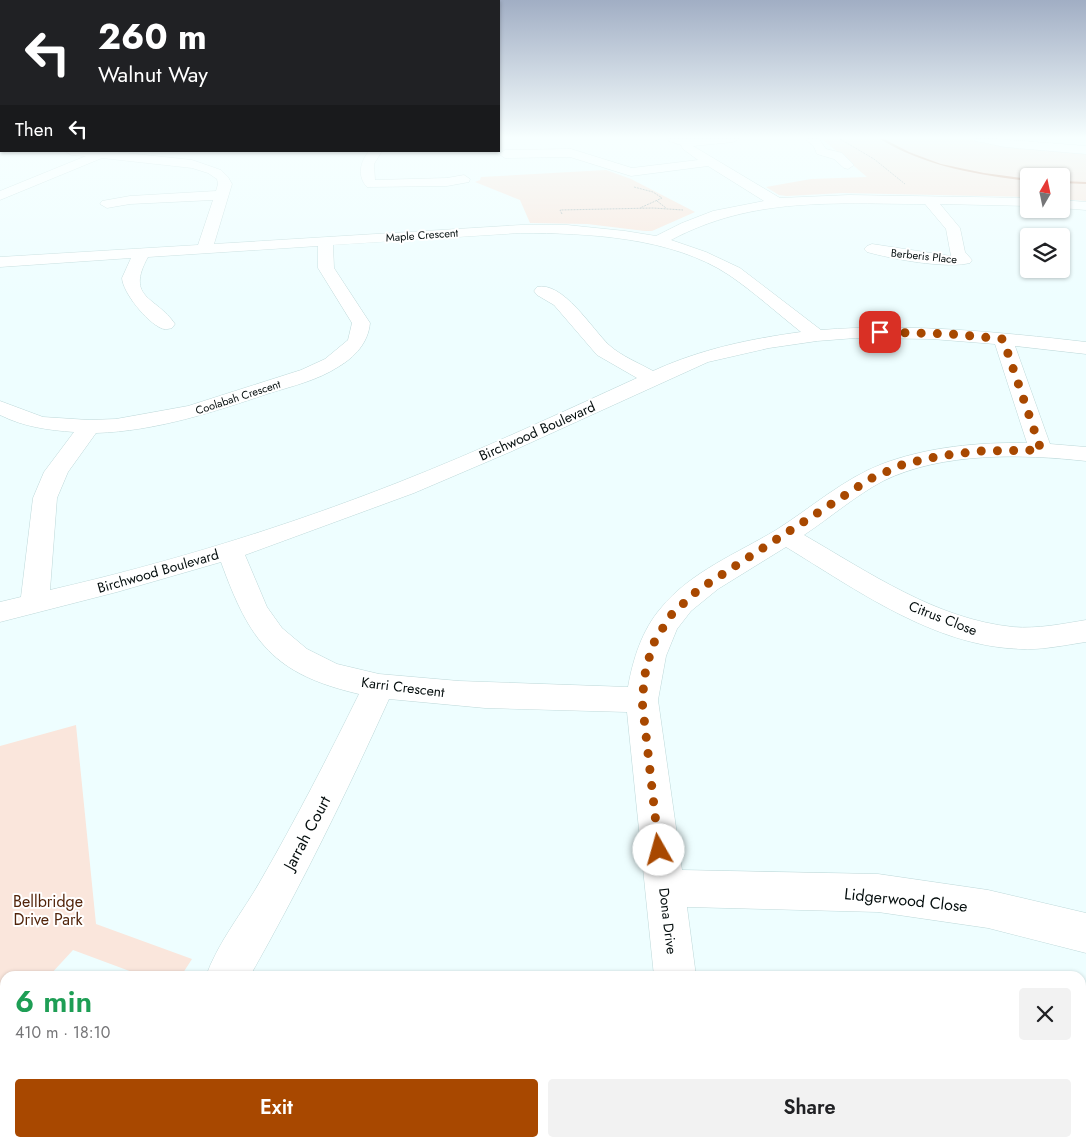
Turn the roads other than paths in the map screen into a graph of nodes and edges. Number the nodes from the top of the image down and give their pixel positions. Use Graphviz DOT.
graph roads {
  1 [pos="761,193"];
  2 [pos="222,195"];
  3 [pos="929,200"];
  4 [pos="776,202"];
  5 [pos="1020,202"];
  6 [pos="107,204"];
  7 [pos="1070,205"];
  8 [pos="1086,206"];
  9 [pos="325,241"];
  10 [pos="658,241"];
  11 [pos="205,248"];
  12 [pos="872,249"];
  13 [pos="142,253"];
  14 [pos="0,262"];
  15 [pos="543,291"];
  16 [pos="166,324"];
  17 [pos="816,335"];
  18 [pos="1003,339"];
  19 [pos="1086,348"];
  20 [pos="652,379"];
  21 [pos="0,407"];
  22 [pos="89,427"];
  23 [pos="1041,450"];
  24 [pos="1086,454"];
  25 [pos="786,535"];
  26 [pos="230,551"];
  27 [pos="35,604"];
  28 [pos="0,612"];
  29 [pos="1086,631"];
  30 [pos="379,686"];
  31 [pos="642,700"];
  32 [pos="664,888"];
  33 [pos="1086,933"];
  34 [pos="230,971"];
  35 [pos="674,971"];
  1 -- 4 [label="street"];
  2 -- 6 [label="street"];
  2 -- 11 [label="street"];
  3 -- 4 [label="street"];
  3 -- 5 [label="street"];
  3 -- 12 [label="street, Berberis Place"];
  4 -- 10 [label="street"];
  7 -- 8 [label="street"];
  9 -- 10 [label="street, Maple Crescent"];
  9 -- 11 [label="street, Maple Crescent"];
  9 -- 22 [label="street, Coolabah Crescent"];
  10 -- 17 [label="street, Maple Crescent"];
  11 -- 13 [label="street, Maple Crescent"];
  13 -- 14 [label="street, Maple Crescent"];
  13 -- 16 [label="street"];
  15 -- 20 [label="street"];
  17 -- 18 [label="street, Birchwood Boulevard"];
  17 -- 20 [label="street, Birchwood Boulevard"];
  18 -- 19 [label="street, Birchwood Boulevard"];
  18 -- 23 [label="street"];
  20 -- 26 [label="street, Birchwood Boulevard"];
  21 -- 22 [label="street, Coolabah Crescent"];
  22 -- 27 [label="street"];
  23 -- 24 [label="street, Dona Drive"];
  23 -- 25 [label="street, Dona Drive"];
  25 -- 29 [label="street, Citrus Close"];
  25 -- 31 [label="street, Dona Drive"];
  26 -- 27 [label="street, Birchwood Boulevard"];
  26 -- 30 [label="street, Karri Crescent"];
  27 -- 28 [label="street, Birchwood Boulevard"];
  30 -- 31 [label="street, Karri Crescent"];
  30 -- 34 [label="street, Jarrah Court"];
  31 -- 32 [label="street, Dona Drive"];
  32 -- 33 [label="street, Lidgerwood Close"];
  32 -- 35 [label="street, Dona Drive"];
}
